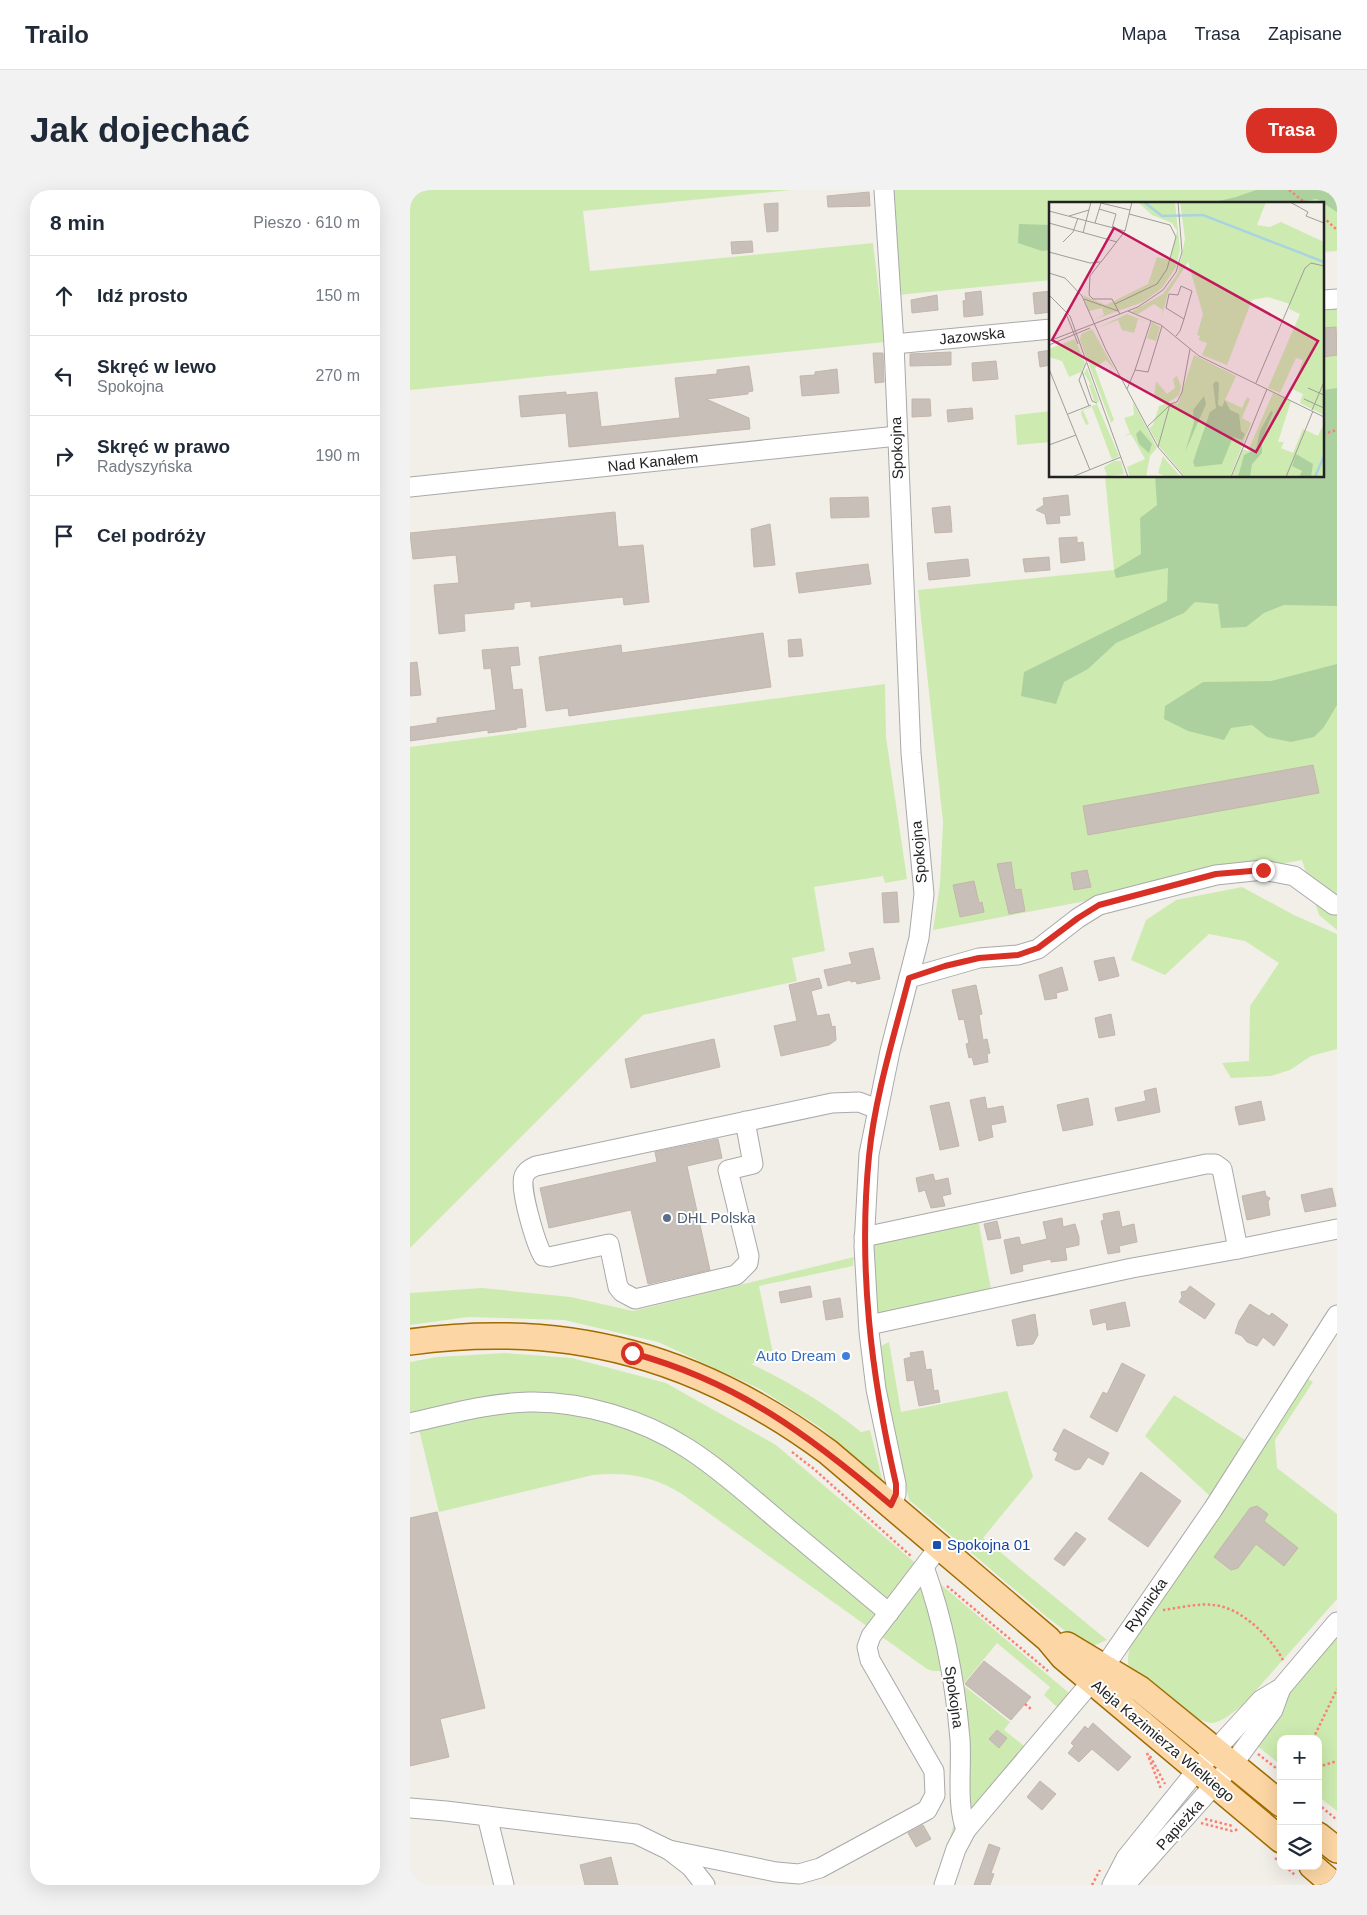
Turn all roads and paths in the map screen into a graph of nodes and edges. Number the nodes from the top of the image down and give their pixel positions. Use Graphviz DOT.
graph roads {
  1 [pos="884,190"];
  2 [pos="1289,190"];
  3 [pos="1304,202"];
  4 [pos="1324,218"];
  5 [pos="1337,230"];
  6 [pos="1337,299"];
  7 [pos="1324,300"];
  8 [pos="1049,328"];
  9 [pos="894,344"];
  10 [pos="1337,430"];
  11 [pos="1324,434"];
  12 [pos="897,436"];
  13 [pos="410,487"];
  14 [pos="1336,906"];
  15 [pos="909,978"];
  16 [pos="877,1109"];
  17 [pos="745,1121"];
  18 [pos="1337,1229"];
  19 [pos="864,1236"];
  20 [pos="1238,1249"];
  21 [pos="1337,1315"];
  22 [pos="869,1325"];
  23 [pos="410,1342"];
  24 [pos="410,1423"];
  25 [pos="791,1452"];
  26 [pos="891,1505"];
  27 [pos="939,1547"];
  28 [pos="924,1567"];
  29 [pos="946,1585"];
  30 [pos="1142,1612"];
  31 [pos="889,1613"];
  32 [pos="1337,1622"];
  33 [pos="1050,1672"];
  34 [pos="1098,1674"];
  35 [pos="1286,1682"];
  36 [pos="1337,1688"];
  37 [pos="1025,1704"];
  38 [pos="1031,1709"];
  39 [pos="1315,1735"];
  40 [pos="1140,1747"];
  41 [pos="1232,1753"];
  42 [pos="1337,1761"];
  43 [pos="1322,1766"];
  44 [pos="1277,1770"];
  45 [pos="1206,1777"];
  46 [pos="1176,1795"];
  47 [pos="1277,1800"];
  48 [pos="1322,1807"];
  49 [pos="410,1808"];
  50 [pos="1194,1810"];
  51 [pos="487,1816"];
  52 [pos="1337,1820"];
  53 [pos="966,1830"];
  54 [pos="1244,1832"];
  55 [pos="1322,1838"];
  56 [pos="1274,1846"];
  57 [pos="669,1850"];
  58 [pos="1337,1850"];
  59 [pos="1317,1870"];
  60 [pos="504,1885"];
  61 [pos="705,1885"];
  62 [pos="944,1885"];
  63 [pos="1112,1885"];
  64 [pos="1125,1885"];
  65 [pos="1334,1885"];
  1 -- 9 [label="street, Spokojna"];
  2 -- 3 [label="path"];
  4 -- 5 [label="path"];
  6 -- 7 [label="street"];
  8 -- 9 [label="street, Jazowska"];
  9 -- 12 [label="street, Spokojna"];
  10 -- 11 [label="path"];
  12 -- 13 [label="street, Nad Kanałem"];
  12 -- 15 [label="street, Spokojna"];
  14 -- 15 [label="street"];
  15 -- 16 [label="street, Spokojna"];
  16 -- 17 [label="street"];
  16 -- 19 [label="street, Spokojna"];
  17 -- 17 [label="street"];
  18 -- 20 [label="street"];
  19 -- 20 [label="street"];
  19 -- 22 [label="street, Spokojna"];
  20 -- 22 [label="street"];
  21 -- 30 [label="street, Rybnicka"];
  22 -- 26 [label="street, Spokojna"];
  23 -- 26 [label="main road, Aleja Kazimierza Wielkiego"];
  24 -- 31 [label="street"];
  25 -- 28 [label="path"];
  26 -- 27 [label="main road, Aleja Kazimierza Wielkiego"];
  27 -- 28 [label="street"];
  27 -- 34 [label="main road, Aleja Kazimierza Wielkiego"];
  28 -- 31 [label="street"];
  28 -- 53 [label="street, Spokojna"];
  29 -- 33 [label="path"];
  30 -- 34 [label="street, Rybnicka"];
  30 -- 35 [label="path"];
  31 -- 57 [label="street"];
  32 -- 35 [label="street"];
  34 -- 41 [label="main road, Aleja Kazimierza Wielkiego"];
  34 -- 45 [label="main road, Aleja Kazimierza Wielkiego"];
  34 -- 53 [label="street, Rybnicka"];
  35 -- 41 [label="street"];
  35 -- 41 [label="street"];
  36 -- 39 [label="path"];
  37 -- 38 [label="path"];
  40 -- 46 [label="path"];
  41 -- 44 [label="path"];
  41 -- 45 [label="street, Papieżka"];
  41 -- 47 [label="main road, Aleja Kazimierza Wielkiego"];
  42 -- 43 [label="path"];
  45 -- 46 [label="street, Papieżka"];
  45 -- 50 [label="street, Papieżka"];
  45 -- 56 [label="main road, Aleja Kazimierza Wielkiego"];
  46 -- 63 [label="street, Papieżka"];
  48 -- 52 [label="path"];
  49 -- 51 [label="street"];
  50 -- 54 [label="path"];
  50 -- 64 [label="street, Papieżka"];
  51 -- 57 [label="street"];
  51 -- 60 [label="street"];
  53 -- 62 [label="street, Rybnicka"];
  55 -- 58 [label="main road"];
  57 -- 61 [label="street"];
  59 -- 65 [label="main road"];
}
